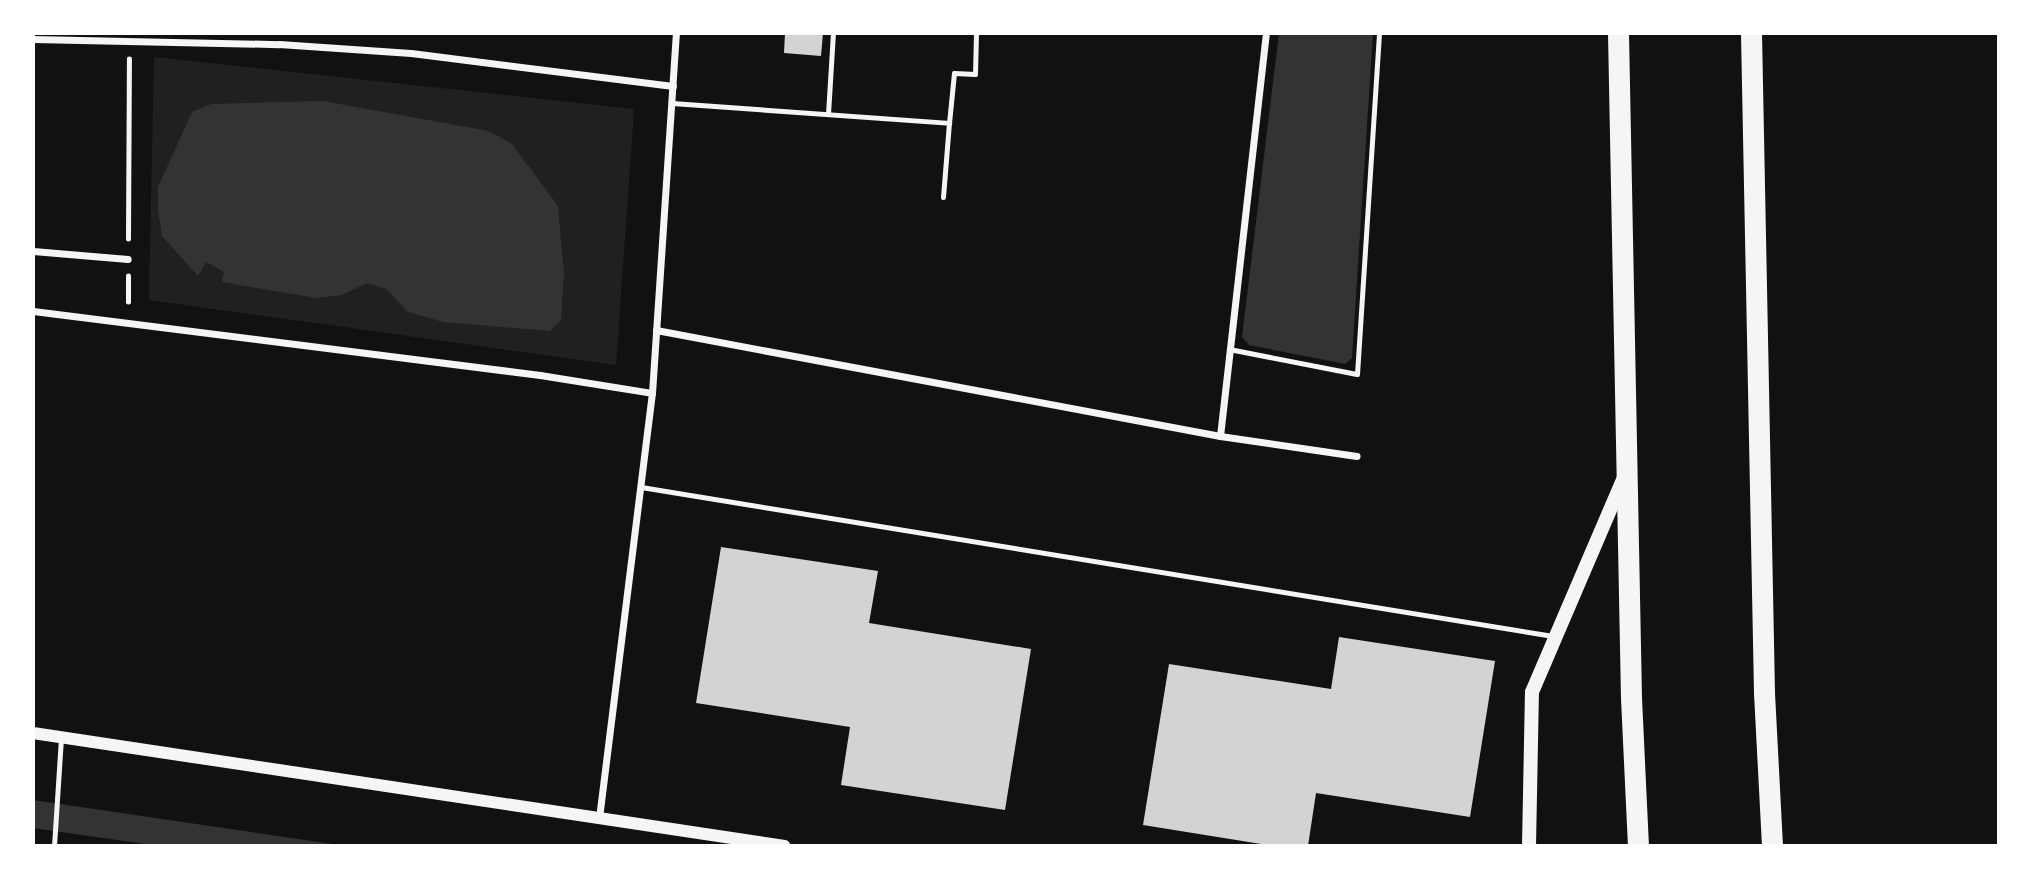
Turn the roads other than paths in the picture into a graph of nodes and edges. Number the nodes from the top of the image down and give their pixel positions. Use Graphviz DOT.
graph roads {
  1 [pos="676,33"];
  2 [pos="833,33"];
  3 [pos="976,33"];
  4 [pos="1266,33"];
  5 [pos="1379,33"];
  6 [pos="1618,33"];
  7 [pos="1751,33"];
  8 [pos="33,39"];
  9 [pos="673,86"];
  10 [pos="672,103"];
  11 [pos="828,114"];
  12 [pos="949,123"];
  13 [pos="943,197"];
  14 [pos="33,251"];
  15 [pos="128,259"];
  16 [pos="33,311"];
  17 [pos="656,330"];
  18 [pos="1229,349"];
  19 [pos="652,393"];
  20 [pos="1220,436"];
  21 [pos="1357,456"];
  22 [pos="1626,472"];
  23 [pos="641,487"];
  24 [pos="1556,636"];
  25 [pos="33,733"];
  26 [pos="61,737"];
  27 [pos="599,818"];
  28 [pos="54,846"];
  29 [pos="785,846"];
  30 [pos="1529,846"];
  31 [pos="1638,846"];
  32 [pos="1772,846"];
  1 -- 9 [label="street"];
  2 -- 11 [label="lane"];
  3 -- 12 [label="lane"];
  4 -- 18 [label="street"];
  5 -- 18 [label="lane"];
  6 -- 22 [label="highway"];
  7 -- 32 [label="highway"];
  8 -- 9 [label="street"];
  9 -- 10 [label="street"];
  10 -- 11 [label="lane"];
  10 -- 17 [label="street"];
  11 -- 12 [label="lane"];
  12 -- 13 [label="lane"];
  14 -- 15 [label="street"];
  16 -- 19 [label="street"];
  17 -- 19 [label="street"];
  17 -- 20 [label="street"];
  18 -- 20 [label="street"];
  19 -- 23 [label="street"];
  20 -- 21 [label="street"];
  22 -- 24 [label="main road"];
  22 -- 31 [label="highway"];
  23 -- 24 [label="lane"];
  23 -- 27 [label="street"];
  24 -- 30 [label="main road"];
  25 -- 26 [label="street"];
  26 -- 27 [label="street"];
  26 -- 28 [label="lane"];
  27 -- 29 [label="street"];
}
